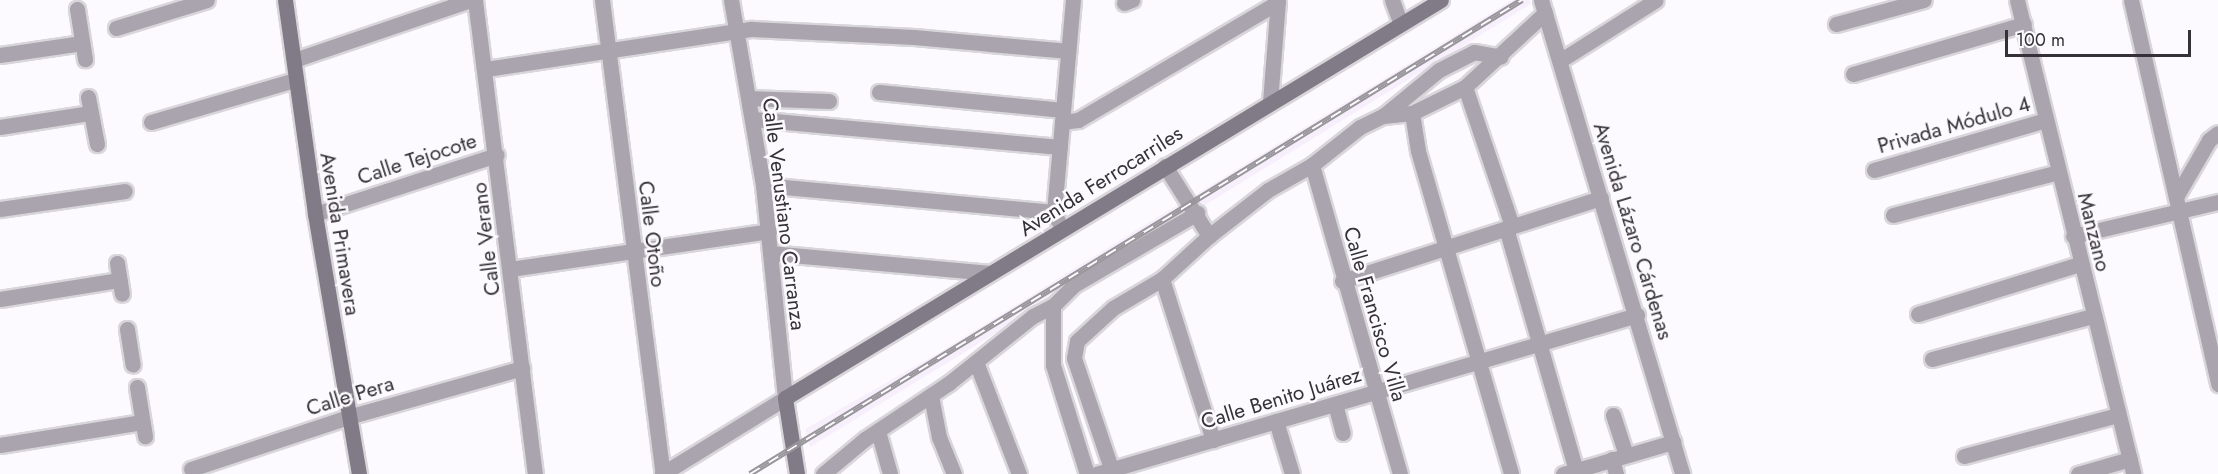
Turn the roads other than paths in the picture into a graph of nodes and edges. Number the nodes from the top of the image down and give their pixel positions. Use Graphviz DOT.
graph roads {
  1 [pos="207,0"];
  2 [pos="285,0"];
  3 [pos="470,0"];
  4 [pos="475,0"];
  5 [pos="602,0"];
  6 [pos="731,0"];
  7 [pos="1073,0"];
  8 [pos="1392,0"];
  9 [pos="1441,0"];
  10 [pos="1656,0"];
  11 [pos="1924,0"];
  12 [pos="2018,0"];
  13 [pos="2131,0"];
  14 [pos="1278,1"];
  15 [pos="1543,7"];
  16 [pos="77,9"];
  17 [pos="1400,22"];
  18 [pos="1836,24"];
  19 [pos="2024,24"];
  20 [pos="116,28"];
  21 [pos="734,30"];
  22 [pos="82,43"];
  23 [pos="608,50"];
  24 [pos="1068,51"];
  25 [pos="0,55"];
  26 [pos="1501,57"];
  27 [pos="85,59"];
  28 [pos="294,60"];
  29 [pos="1561,60"];
  30 [pos="486,69"];
  31 [pos="1853,74"];
  32 [pos="295,80"];
  33 [pos="1465,87"];
  34 [pos="879,92"];
  35 [pos="88,97"];
  36 [pos="748,98"];
  37 [pos="829,101"];
  38 [pos="1270,102"];
  39 [pos="90,113"];
  40 [pos="1412,113"];
  41 [pos="1062,116"];
  42 [pos="1383,116"];
  43 [pos="753,119"];
  44 [pos="2046,120"];
  45 [pos="151,122"];
  46 [pos="0,127"];
  47 [pos="2218,133"];
  48 [pos="97,144"];
  49 [pos="1060,147"];
  50 [pos="497,155"];
  51 [pos="1312,165"];
  52 [pos="1165,166"];
  53 [pos="1874,170"];
  54 [pos="2058,172"];
  55 [pos="763,185"];
  56 [pos="125,191"];
  57 [pos="2176,197"];
  58 [pos="1601,198"];
  59 [pos="2218,202"];
  60 [pos="0,209"];
  61 [pos="1054,212"];
  62 [pos="1197,213"];
  63 [pos="2179,213"];
  64 [pos="315,214"];
  65 [pos="1893,215"];
  66 [pos="1509,227"];
  67 [pos="1062,230"];
  68 [pos="769,231"];
  69 [pos="1209,236"];
  70 [pos="2073,236"];
  71 [pos="1447,247"];
  72 [pos="633,252"];
  73 [pos="770,252"];
  74 [pos="117,263"];
  75 [pos="2080,264"];
  76 [pos="510,269"];
  77 [pos="990,273"];
  78 [pos="1161,279"];
  79 [pos="1342,281"];
  80 [pos="0,299"];
  81 [pos="1053,306"];
  82 [pos="1918,314"];
  83 [pos="1637,315"];
  84 [pos="2093,316"];
  85 [pos="127,329"];
  86 [pos="1539,344"];
  87 [pos="1932,359"];
  88 [pos="976,362"];
  89 [pos="1478,362"];
  90 [pos="133,365"];
  91 [pos="522,368"];
  92 [pos="2218,384"];
  93 [pos="137,387"];
  94 [pos="1376,392"];
  95 [pos="930,396"];
  96 [pos="785,398"];
  97 [pos="1335,404"];
  98 [pos="2118,415"];
  99 [pos="1613,416"];
  100 [pos="348,417"];
  101 [pos="1276,422"];
  102 [pos="878,431"];
  103 [pos="1343,433"];
  104 [pos="1213,440"];
  105 [pos="1673,442"];
  106 [pos="0,445"];
  107 [pos="1964,456"];
  108 [pos="1618,462"];
  109 [pos="2132,467"];
  110 [pos="191,469"];
  111 [pos="1112,472"];
  112 [pos="1572,473"];
  113 [pos="359,474"];
  114 [pos="535,474"];
  115 [pos="663,474"];
  116 [pos="798,474"];
  117 [pos="823,474"];
  118 [pos="890,474"];
  119 [pos="954,474"];
  120 [pos="1018,474"];
  121 [pos="1087,474"];
  122 [pos="1096,474"];
  123 [pos="1292,474"];
  124 [pos="1400,474"];
  125 [pos="1511,474"];
  126 [pos="1682,474"];
  127 [pos="2078,474"];
  1 -- 20 [label="street"];
  2 -- 28 [label="street, Avenida Primavera"];
  3 -- 28 [label="street"];
  4 -- 30 [label="street, Calle Verano"];
  5 -- 23 [label="street, Calle Otoño"];
  6 -- 21 [label="street, Calle Venustiano Carranza"];
  7 -- 24 [label="street"];
  8 -- 17 [label="street"];
  9 -- 17 [label="street, Avenida Ferrocarriles"];
  10 -- 29 [label="street"];
  11 -- 18 [label="street"];
  12 -- 19 [label="street, Manzano"];
  13 -- 57 [label="street"];
  14 -- 38 [label="street"];
  14 -- 41 [label="street"];
  15 -- 26 [label="street"];
  15 -- 29 [label="street, Avenida Lázaro Cárdenas"];
  16 -- 22 [label="street"];
  17 -- 38 [label="street, Avenida Ferrocarriles"];
  19 -- 31 [label="street"];
  19 -- 44 [label="street, Manzano"];
  21 -- 23 [label="street"];
  21 -- 24 [label="street"];
  21 -- 36 [label="street, Calle Venustiano Carranza"];
  22 -- 25 [label="street"];
  22 -- 27 [label="street"];
  23 -- 30 [label="street"];
  23 -- 72 [label="street, Calle Otoño"];
  24 -- 41 [label="street"];
  26 -- 33 [label="street"];
  26 -- 42 [label="street"];
  28 -- 32 [label="street, Avenida Primavera"];
  29 -- 58 [label="street, Avenida Lázaro Cárdenas"];
  30 -- 50 [label="street, Calle Verano"];
  32 -- 45 [label="street"];
  32 -- 64 [label="street, Avenida Primavera"];
  33 -- 40 [label="street"];
  33 -- 66 [label="street"];
  34 -- 41 [label="street"];
  35 -- 39 [label="street"];
  36 -- 37 [label="street"];
  36 -- 43 [label="street, Calle Venustiano Carranza"];
  38 -- 52 [label="street, Avenida Ferrocarriles"];
  39 -- 46 [label="street"];
  39 -- 48 [label="street"];
  40 -- 42 [label="street"];
  40 -- 71 [label="street"];
  41 -- 49 [label="street"];
  42 -- 51 [label="street"];
  43 -- 49 [label="street"];
  43 -- 55 [label="street, Calle Venustiano Carranza"];
  44 -- 53 [label="street, Privada Módulo 4"];
  44 -- 54 [label="street, Manzano"];
  47 -- 57 [label="street"];
  49 -- 61 [label="street"];
  50 -- 64 [label="street, Calle Tejocote"];
  50 -- 76 [label="street, Calle Verano"];
  51 -- 69 [label="street"];
  51 -- 79 [label="street, Calle Francisco Villa"];
  52 -- 62 [label="street"];
  52 -- 67 [label="street, Avenida Ferrocarriles"];
  54 -- 65 [label="street"];
  54 -- 70 [label="street, Manzano"];
  55 -- 61 [label="street"];
  55 -- 68 [label="street, Calle Venustiano Carranza"];
  56 -- 60 [label="street"];
  57 -- 63 [label="street"];
  58 -- 66 [label="street"];
  58 -- 83 [label="street, Avenida Lázaro Cárdenas"];
  59 -- 63 [label="street"];
  61 -- 67 [label="street"];
  62 -- 69 [label="street"];
  62 -- 81 [label="street"];
  63 -- 70 [label="street"];
  63 -- 92 [label="street"];
  64 -- 100 [label="street, Avenida Primavera"];
  66 -- 71 [label="street"];
  66 -- 86 [label="street"];
  67 -- 77 [label="street, Avenida Ferrocarriles"];
  68 -- 72 [label="street"];
  68 -- 73 [label="street, Calle Venustiano Carranza"];
  69 -- 78 [label="street"];
  70 -- 75 [label="street, Manzano"];
  71 -- 79 [label="street"];
  71 -- 89 [label="street"];
  72 -- 76 [label="street"];
  72 -- 115 [label="street, Calle Otoño"];
  73 -- 77 [label="street"];
  73 -- 96 [label="street, Calle Venustiano Carranza"];
  74 -- 80 [label="street"];
  75 -- 82 [label="street"];
  75 -- 84 [label="street, Manzano"];
  76 -- 91 [label="street, Calle Verano"];
  77 -- 96 [label="street, Avenida Ferrocarriles"];
  78 -- 104 [label="street"];
  78 -- 111 [label="street"];
  79 -- 94 [label="street, Calle Francisco Villa"];
  81 -- 88 [label="street"];
  81 -- 121 [label="street"];
  83 -- 86 [label="street, Calle Benito Juárez"];
  83 -- 105 [label="street, Avenida Lázaro Cárdenas"];
  84 -- 87 [label="street"];
  84 -- 98 [label="street, Manzano"];
  85 -- 90 [label="street"];
  86 -- 89 [label="street, Calle Benito Juárez"];
  86 -- 112 [label="street"];
  88 -- 95 [label="street"];
  88 -- 120 [label="street"];
  89 -- 94 [label="street, Calle Benito Juárez"];
  89 -- 125 [label="street"];
  91 -- 100 [label="street, Calle Pera"];
  91 -- 114 [label="street, Calle Verano"];
  93 -- 106 [label="street"];
  94 -- 97 [label="street, Calle Benito Juárez"];
  94 -- 124 [label="street, Calle Francisco Villa"];
  95 -- 102 [label="street"];
  95 -- 119 [label="street"];
  96 -- 115 [label="street"];
  96 -- 116 [label="street"];
  97 -- 101 [label="street, Calle Benito Juárez"];
  97 -- 103 [label="street"];
  98 -- 107 [label="street"];
  98 -- 109 [label="street, Manzano"];
  99 -- 108 [label="street"];
  100 -- 110 [label="street, Calle Pera"];
  100 -- 113 [label="street, Avenida Primavera"];
  101 -- 104 [label="street, Calle Benito Juárez"];
  101 -- 123 [label="street"];
  102 -- 117 [label="street"];
  102 -- 118 [label="street"];
  104 -- 111 [label="street, Calle Benito Juárez"];
  105 -- 108 [label="street"];
  105 -- 126 [label="street, Avenida Lázaro Cárdenas"];
  108 -- 112 [label="street"];
  109 -- 127 [label="street"];
  111 -- 122 [label="street, Calle Benito Juárez"];
}
